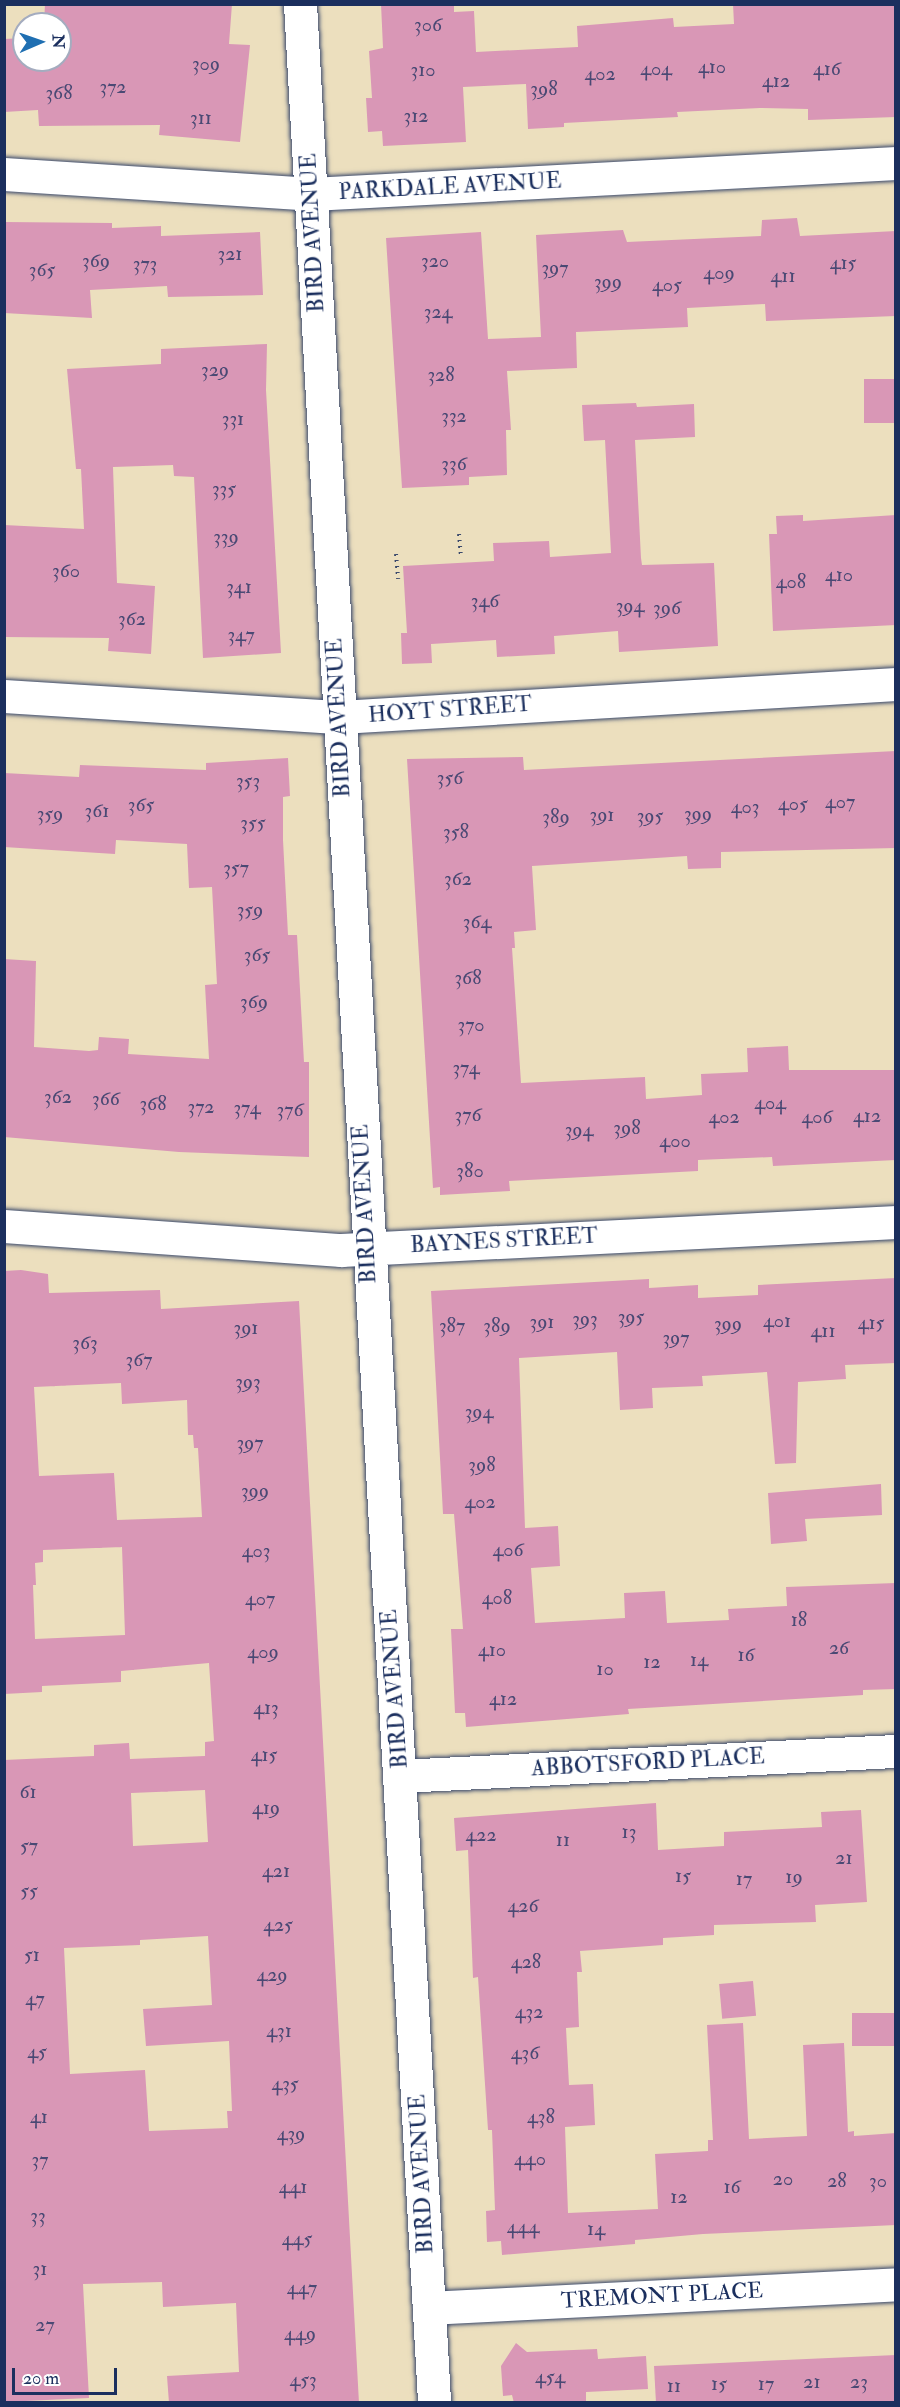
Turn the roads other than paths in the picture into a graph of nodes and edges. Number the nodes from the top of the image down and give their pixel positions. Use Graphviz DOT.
graph roads {
  1 [pos="300,4"];
  2 [pos="896,164"];
  3 [pos="4,174"];
  4 [pos="311,194"];
  5 [pos="896,684"];
  6 [pos="4,696"];
  7 [pos="340,717"];
  8 [pos="896,1222"];
  9 [pos="4,1226"];
  10 [pos="368,1248"];
  11 [pos="896,1751"];
  12 [pos="401,1776"];
  13 [pos="896,2284"];
  14 [pos="429,2308"];
  15 [pos="434,2403"];
  1 -- 4 [label="street, BIRD AVENUE"];
  2 -- 4 [label="street, PARKDALE AVENUE"];
  3 -- 4 [label="street, PARKDALE AVENUE"];
  4 -- 7 [label="street, BIRD AVENUE"];
  5 -- 7 [label="street, HOYT STREET"];
  6 -- 7 [label="street, HOYT STREET"];
  7 -- 10 [label="street, BIRD AVENUE"];
  8 -- 10 [label="street, BAYNES STREET"];
  9 -- 10 [label="street, BAYNES STREET"];
  10 -- 12 [label="street, BIRD AVENUE"];
  11 -- 12 [label="street, ABBOTSFORD PLACE"];
  12 -- 14 [label="street, BIRD AVENUE"];
  13 -- 14 [label="street, TREMONT PLACE"];
  14 -- 15 [label="street, BIRD AVENUE"];
}
